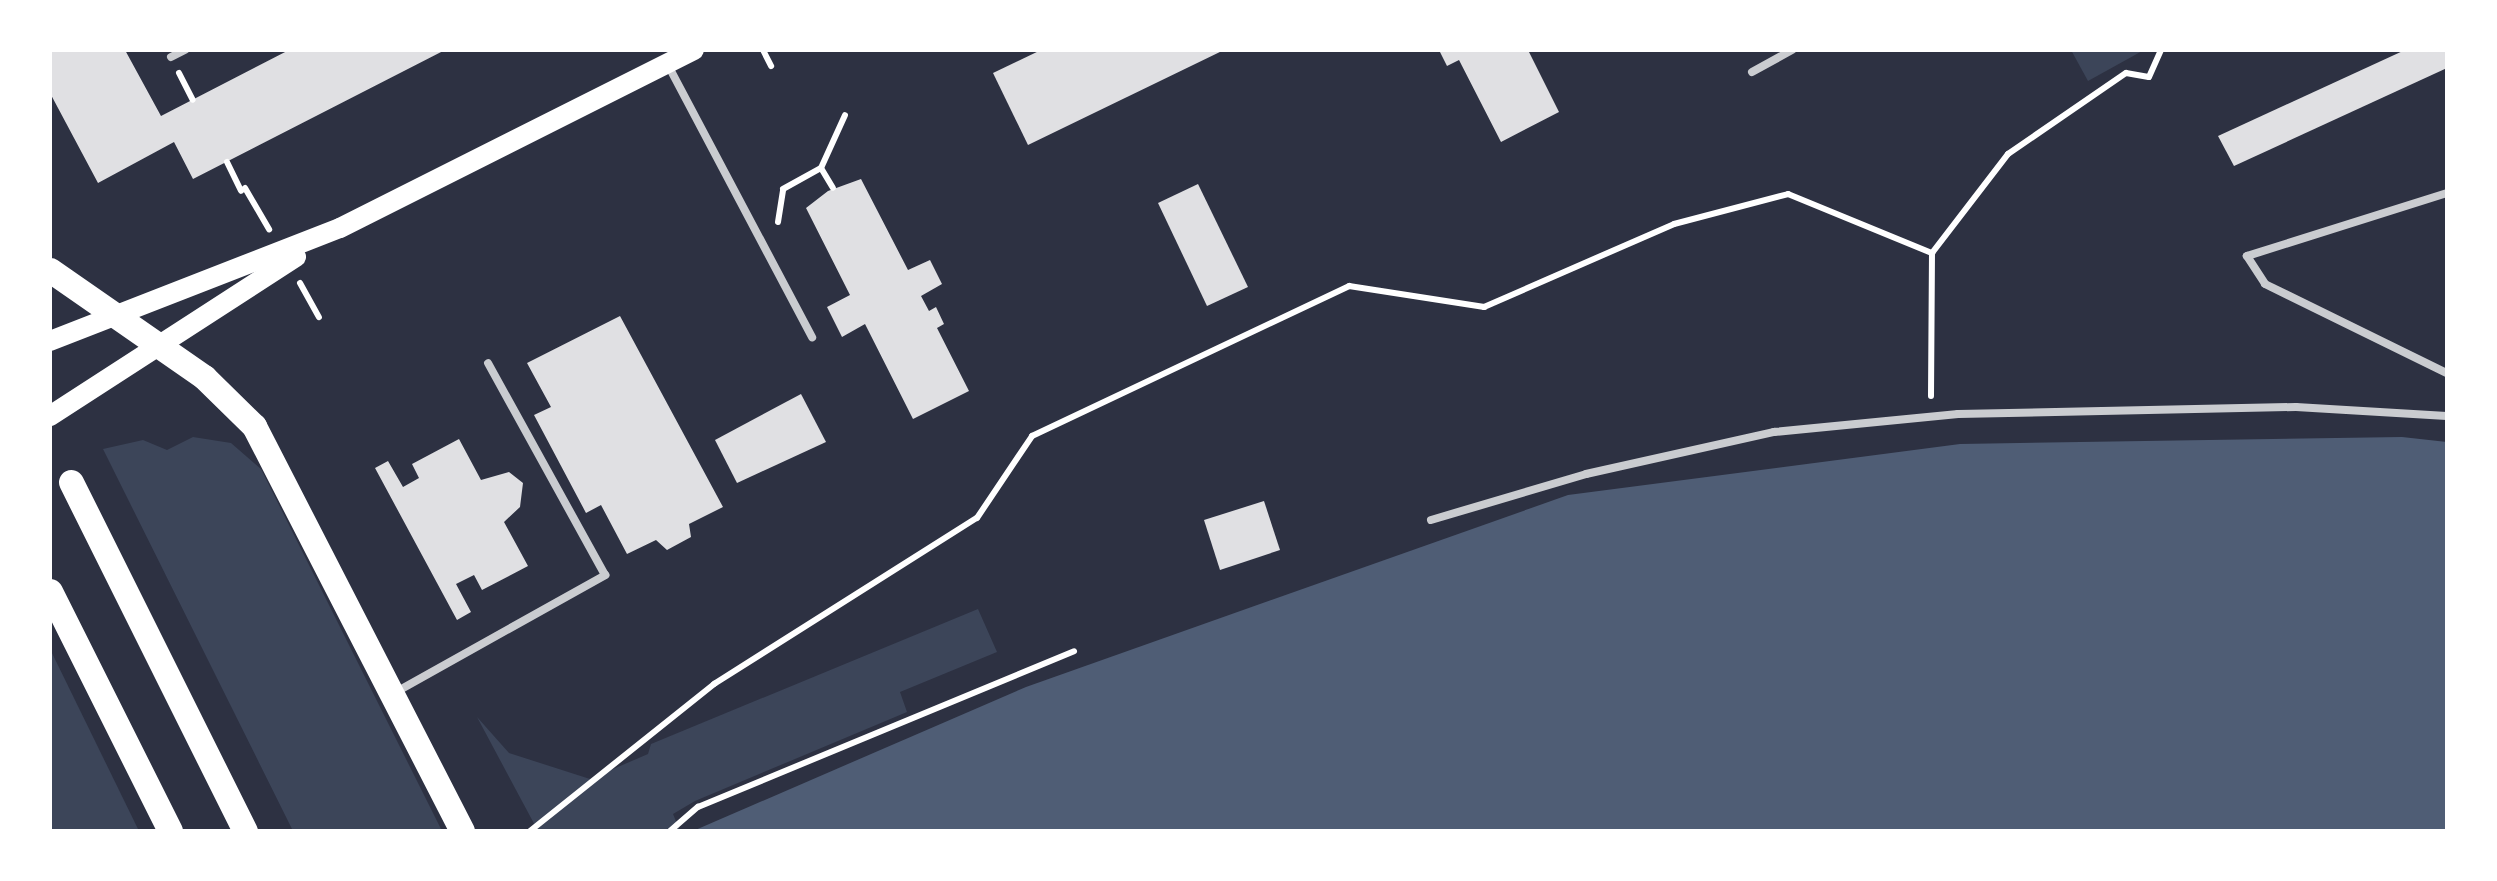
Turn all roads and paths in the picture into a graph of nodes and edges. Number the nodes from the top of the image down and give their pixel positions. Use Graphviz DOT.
graph roads {
  1 [pos="185,50"];
  2 [pos="694,50"];
  3 [pos="764,50"];
  4 [pos="1792,50"];
  5 [pos="2161,50"];
  6 [pos="171,58"];
  7 [pos="667,63"];
  8 [pos="772,66"];
  9 [pos="1752,72"];
  10 [pos="845,115"];
  11 [pos="227,162"];
  12 [pos="821,168"];
  13 [pos="833,188"];
  14 [pos="240,191"];
  15 [pos="2447,193"];
  16 [pos="340,228"];
  17 [pos="758,236"];
  18 [pos="1932,254"];
  19 [pos="50,270"];
  20 [pos="117,316"];
  21 [pos="812,337"];
  22 [pos="52,340"];
  23 [pos="160,348"];
  24 [pos="488,363"];
  25 [pos="2447,372"];
  26 [pos="50,416"];
  27 [pos="2447,416"];
  28 [pos="1931,417"];
  29 [pos="72,482"];
  30 [pos="1430,520"];
  31 [pos="50,591"];
  32 [pos="1074,652"];
  33 [pos="392,694"];
  34 [pos="170,831"];
  35 [pos="246,831"];
  36 [pos="462,831"];
  37 [pos="530,831"];
  38 [pos="670,831"];
  1 -- 6 [label="lane"];
  2 -- 7 [label="main road"];
  3 -- 8 [label="path"];
  4 -- 9 [label="lane"];
  5 -- 18 [label="path"];
  7 -- 16 [label="main road"];
  7 -- 17 [label="lane"];
  10 -- 12 [label="path"];
  11 -- 14 [label="path"];
  12 -- 13 [label="path"];
  12 -- 17 [label="path"];
  15 -- 25 [label="lane"];
  16 -- 20 [label="main road"];
  16 -- 23 [label="main road"];
  17 -- 21 [label="lane"];
  18 -- 28 [label="path"];
  18 -- 37 [label="path"];
  19 -- 20 [label="main road"];
  20 -- 22 [label="main road"];
  20 -- 23 [label="main road"];
  23 -- 26 [label="main road"];
  23 -- 33 [label="main road"];
  24 -- 33 [label="lane"];
  27 -- 28 [label="lane"];
  28 -- 30 [label="lane"];
  29 -- 35 [label="main road"];
  31 -- 34 [label="main road"];
  32 -- 38 [label="path"];
  33 -- 36 [label="main road"];
}
